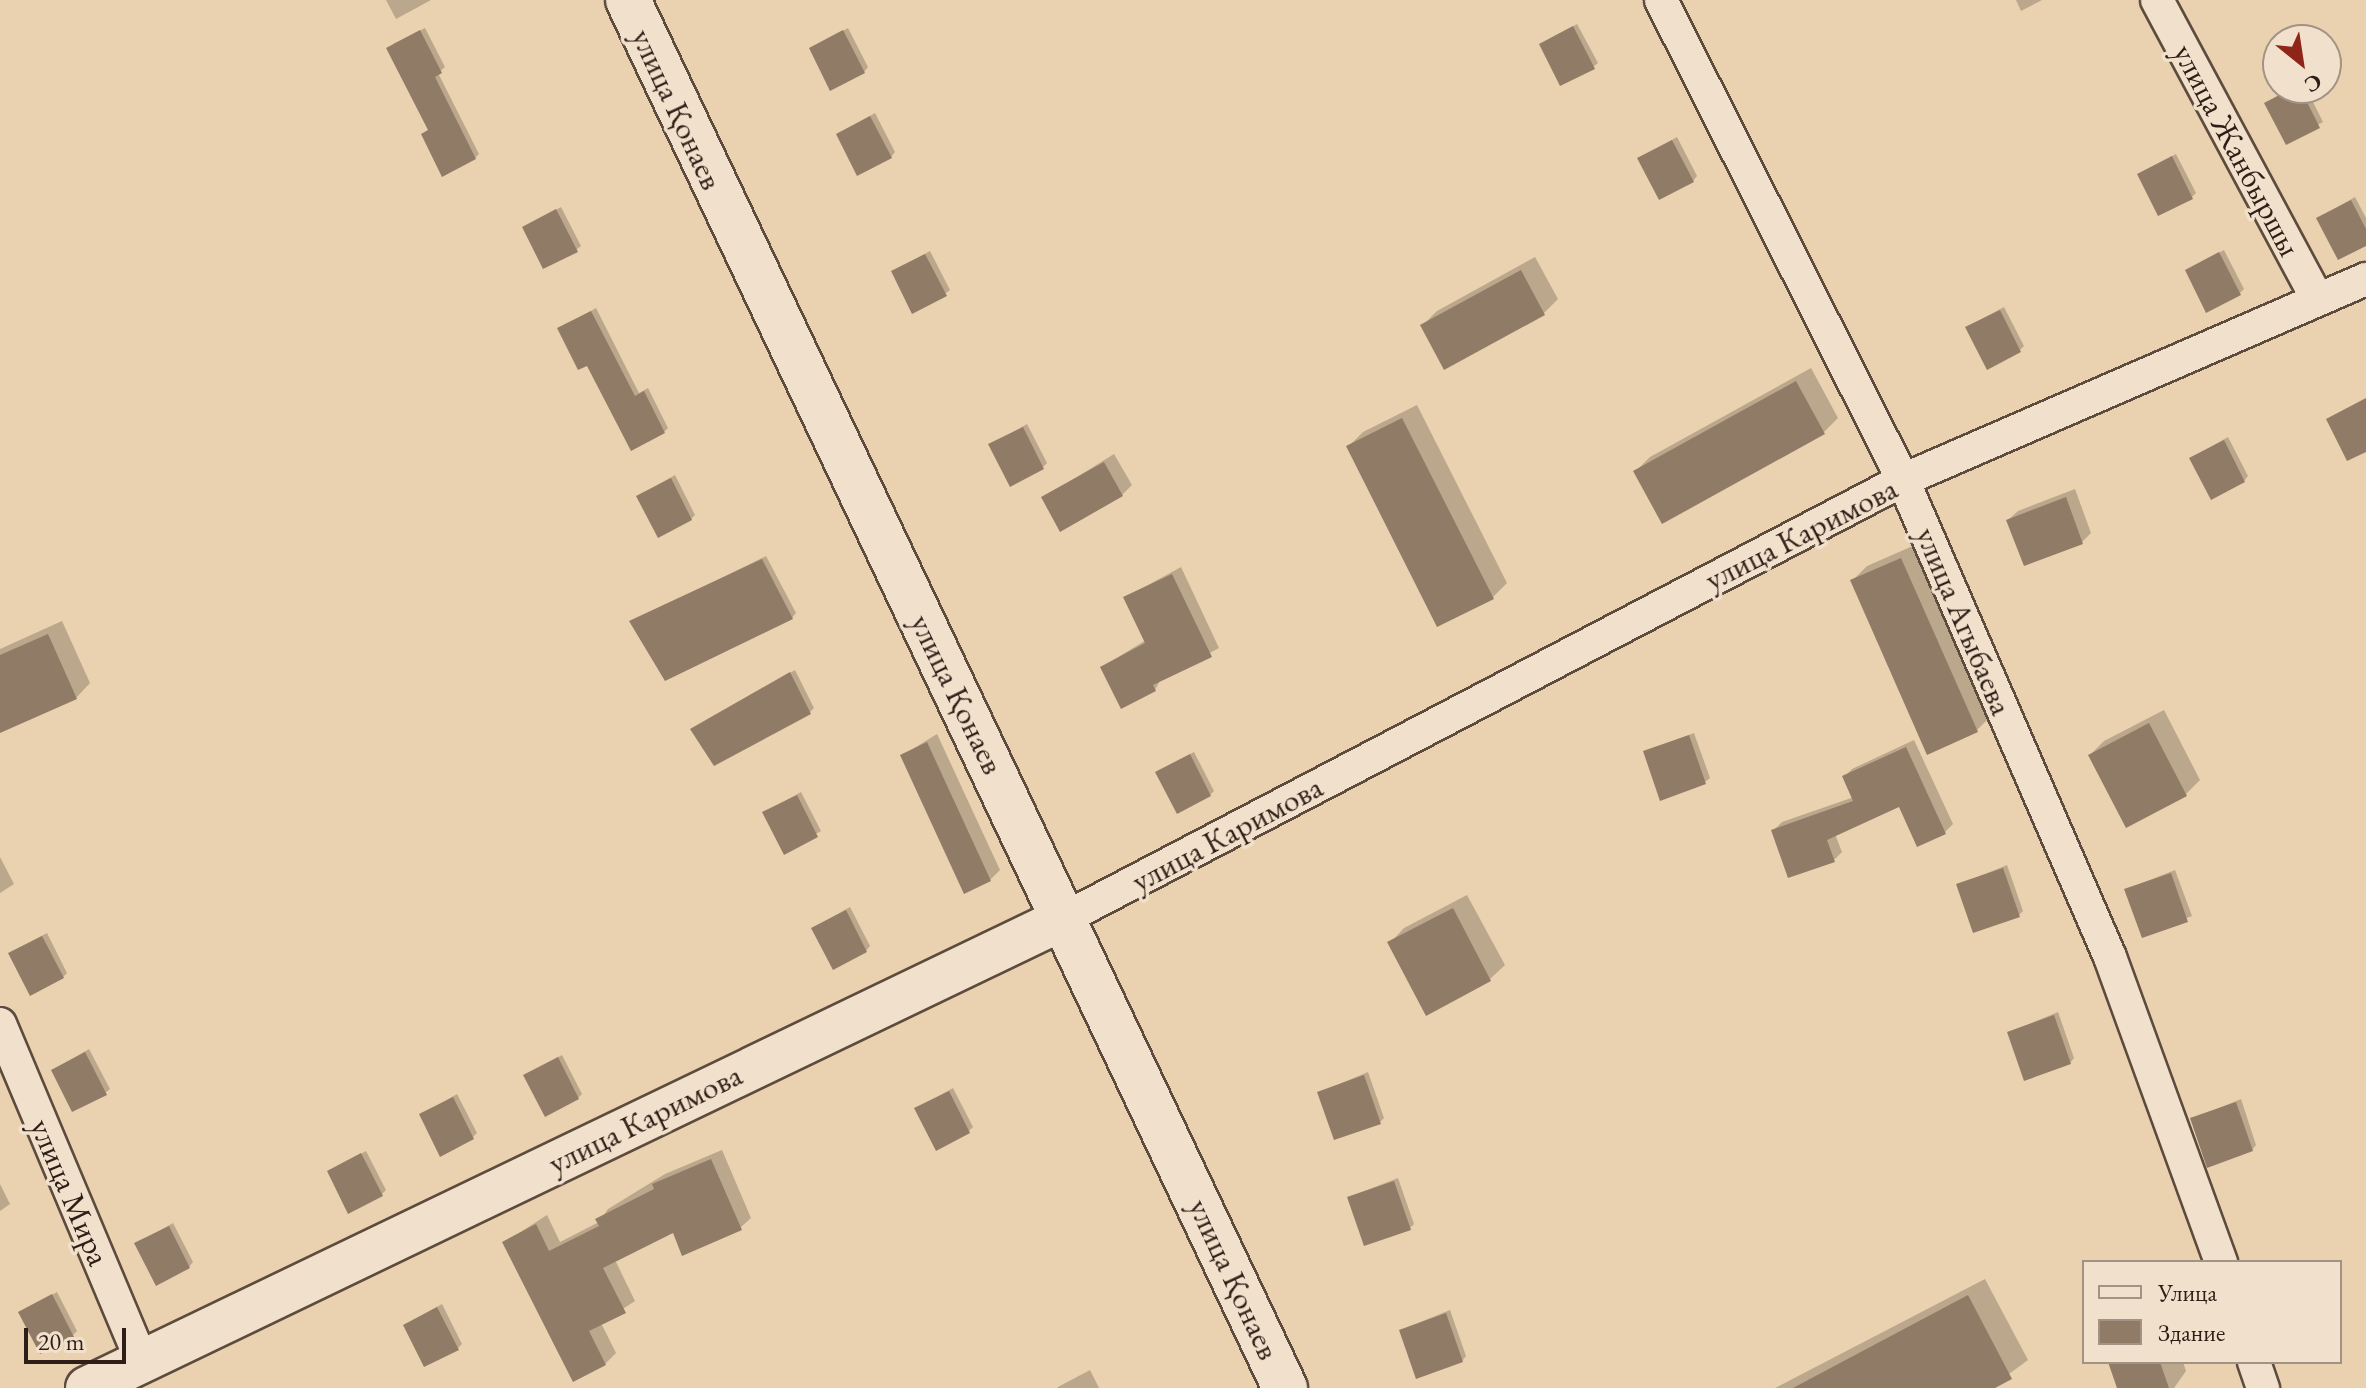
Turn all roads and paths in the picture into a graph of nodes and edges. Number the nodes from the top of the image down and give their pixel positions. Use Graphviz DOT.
graph roads {
  1 [pos="628,0"];
  2 [pos="1661,0"];
  3 [pos="2157,0"];
  4 [pos="2366,279"];
  5 [pos="2317,299"];
  6 [pos="1903,480"];
  7 [pos="1065,918"];
  8 [pos="0,1024"];
  9 [pos="2220,1260"];
  10 [pos="141,1360"];
  11 [pos="2255,1364"];
  12 [pos="87,1388"];
  13 [pos="1285,1388"];
  14 [pos="2263,1388"];
  1 -- 7 [label="main road, улица Қонаев"];
  2 -- 6 [label="street, улица Агыбаева"];
  3 -- 5 [label="street, улица Жанбыршы"];
  4 -- 5 [label="street, улица Каримова"];
  5 -- 6 [label="street, улица Каримова"];
  6 -- 7 [label="street, улица Каримова"];
  6 -- 9 [label="street, улица Агыбаева"];
  7 -- 10 [label="street, улица Каримова"];
  7 -- 13 [label="main road, улица Қонаев"];
  8 -- 10 [label="street, улица Мира"];
  10 -- 12 [label="street, улица Каримова"];
  11 -- 14 [label="street"];
}
